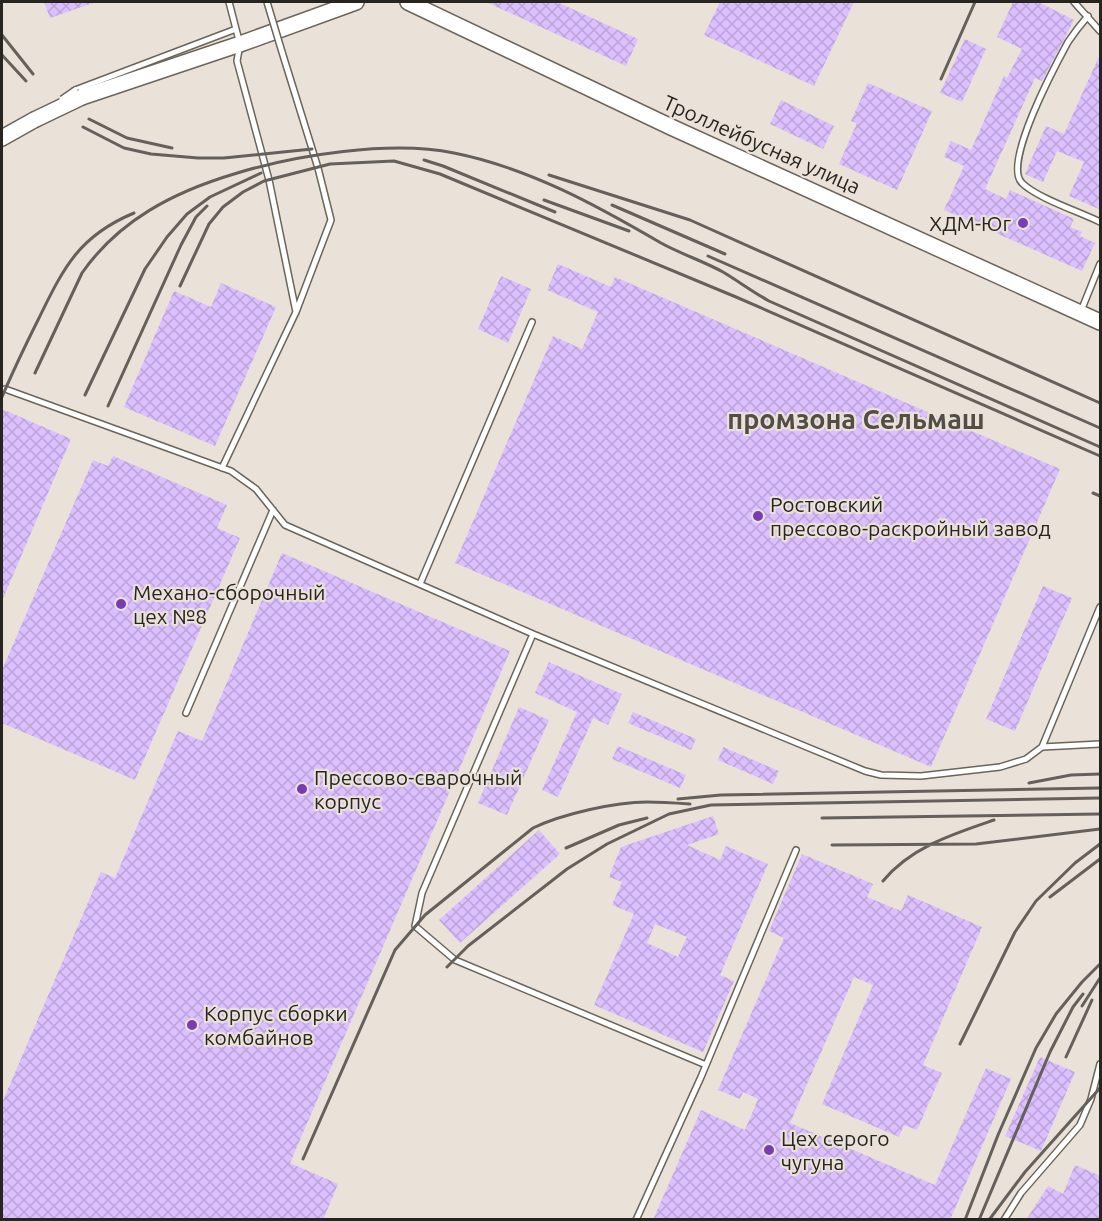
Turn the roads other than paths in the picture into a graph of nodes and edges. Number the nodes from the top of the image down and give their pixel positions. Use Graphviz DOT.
graph roads {
  1 [pos="229,2"];
  2 [pos="267,2"];
  3 [pos="356,2"];
  4 [pos="408,2"];
  5 [pos="1074,2"];
  6 [pos="1088,16"];
  7 [pos="236,28"];
  8 [pos="1101,30"];
  9 [pos="240,44"];
  10 [pos="79,93"];
  11 [pos="5,130"];
  12 [pos="1101,222"];
  13 [pos="1101,264"];
  14 [pos="296,312"];
  15 [pos="1081,313"];
  16 [pos="531,322"];
  17 [pos="1101,322"];
  18 [pos="2,390"];
  19 [pos="222,468"];
  20 [pos="273,510"];
  21 [pos="420,585"];
  22 [pos="1101,607"];
  23 [pos="533,634"];
  24 [pos="186,713"];
  25 [pos="1101,744"];
  26 [pos="1042,747"];
  27 [pos="796,850"];
  28 [pos="1101,1064"];
  29 [pos="706,1065"];
  30 [pos="636,1220"];
  31 [pos="1004,1220"];
  1 -- 7 [label="lane"];
  2 -- 14 [label="lane, bridge"];
  3 -- 9 [label="main road"];
  4 -- 15 [label="main road, Троллейбусная улица"];
  5 -- 6 [label="lane"];
  6 -- 8 [label="lane"];
  6 -- 12 [label="lane"];
  7 -- 9 [label="lane"];
  7 -- 10 [label="lane"];
  9 -- 10 [label="main road"];
  9 -- 14 [label="lane"];
  10 -- 11 [label="main road, bridge"];
  13 -- 15 [label="lane"];
  14 -- 19 [label="lane"];
  15 -- 17 [label="main road, Троллейбусная улица"];
  16 -- 21 [label="lane"];
  18 -- 19 [label="lane"];
  19 -- 20 [label="lane"];
  20 -- 21 [label="lane"];
  20 -- 24 [label="lane"];
  21 -- 23 [label="lane"];
  22 -- 26 [label="lane"];
  23 -- 26 [label="lane"];
  23 -- 29 [label="lane"];
  25 -- 26 [label="lane"];
  27 -- 29 [label="lane"];
  28 -- 31 [label="lane"];
  29 -- 30 [label="lane"];
}
